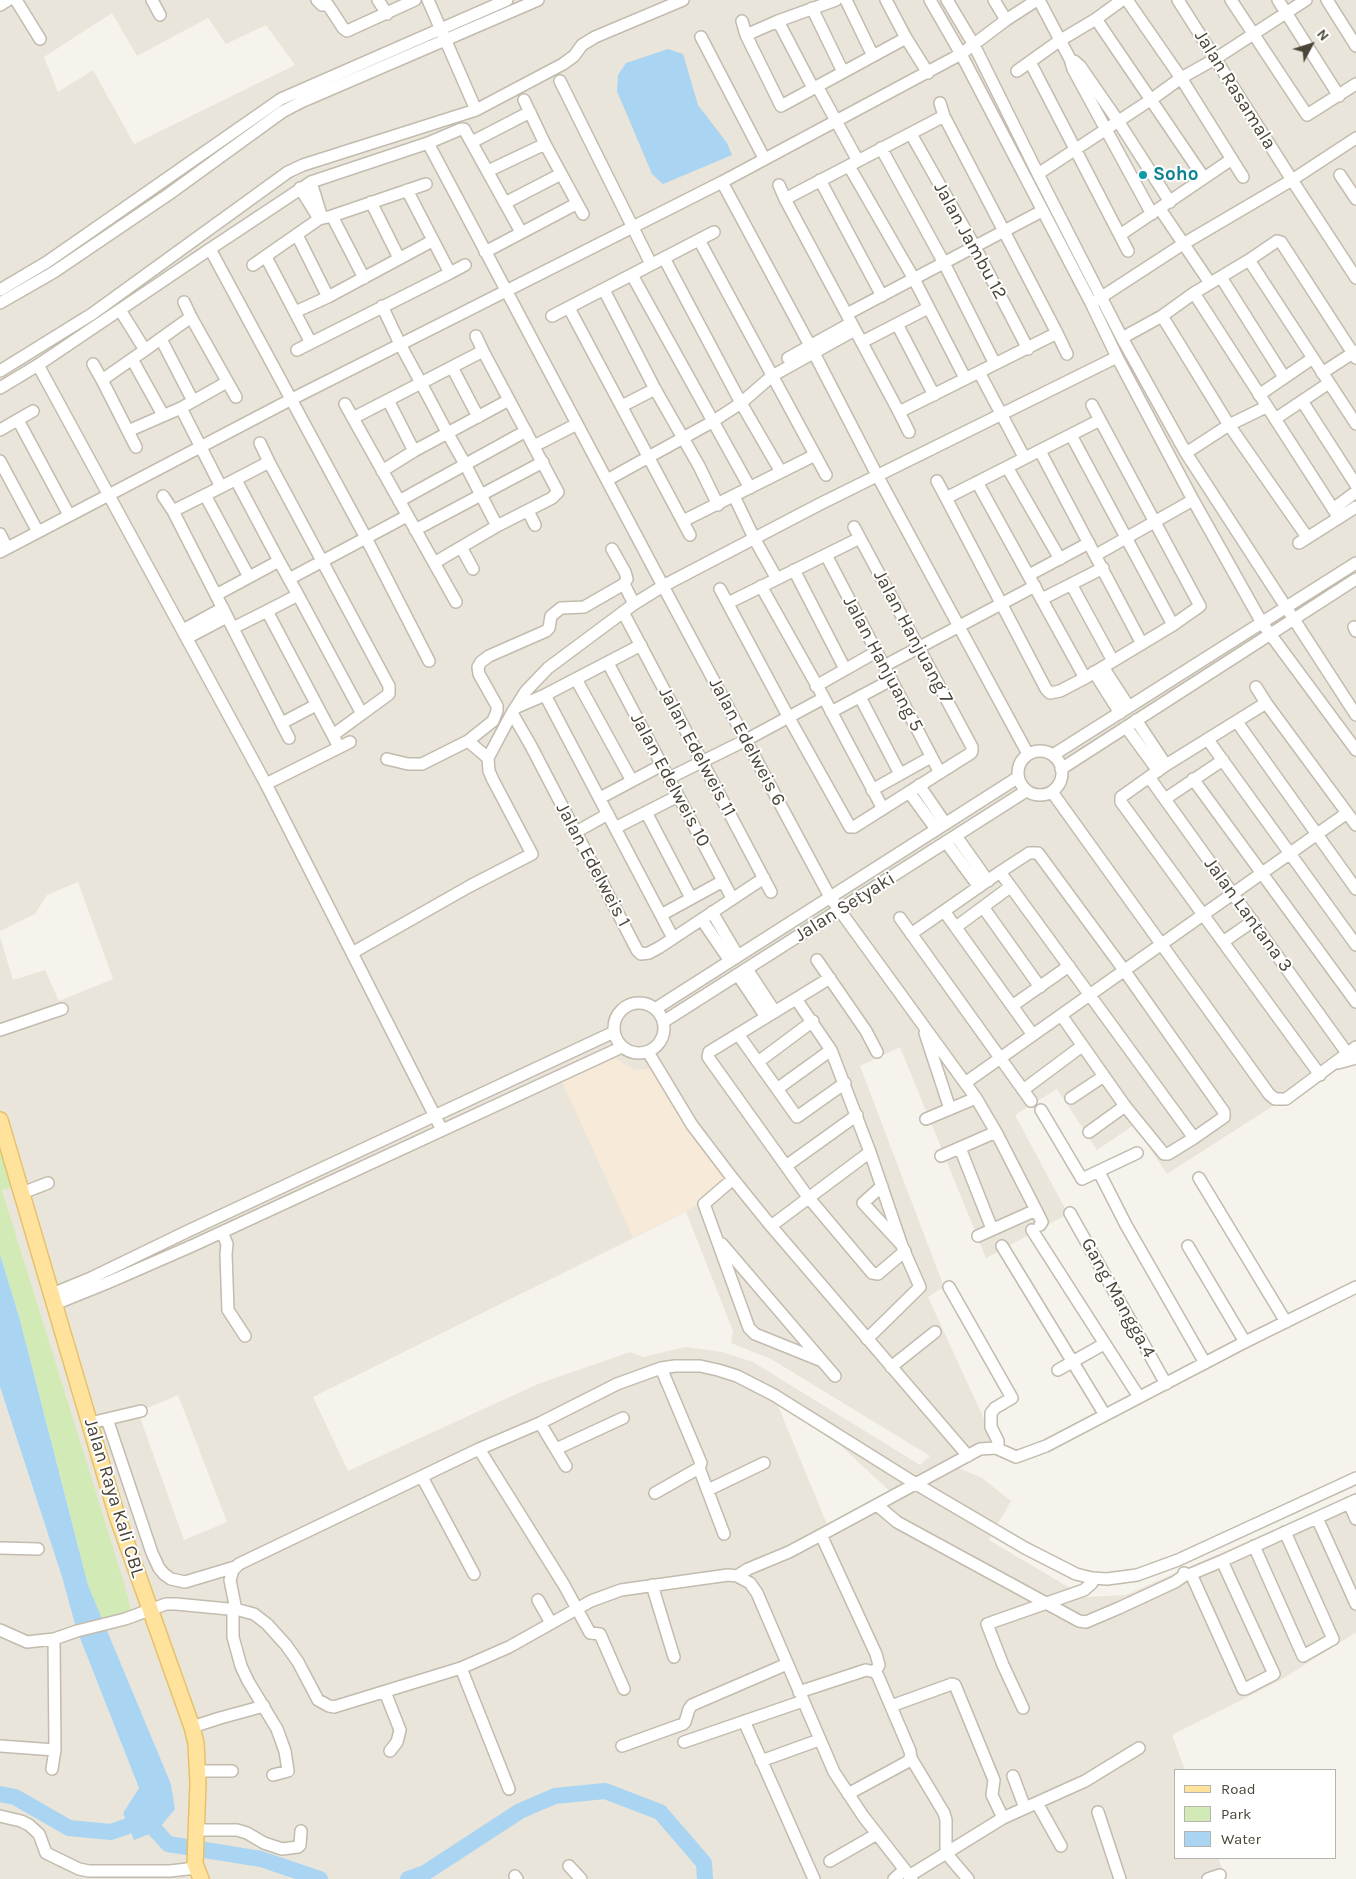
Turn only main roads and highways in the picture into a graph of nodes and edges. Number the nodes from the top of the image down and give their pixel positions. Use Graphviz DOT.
graph roads {
  1 [pos="0,1120"];
  2 [pos="197,1870"];
  1 -- 2 [label="main road, Jalan Raya Kali CBL"];
}
